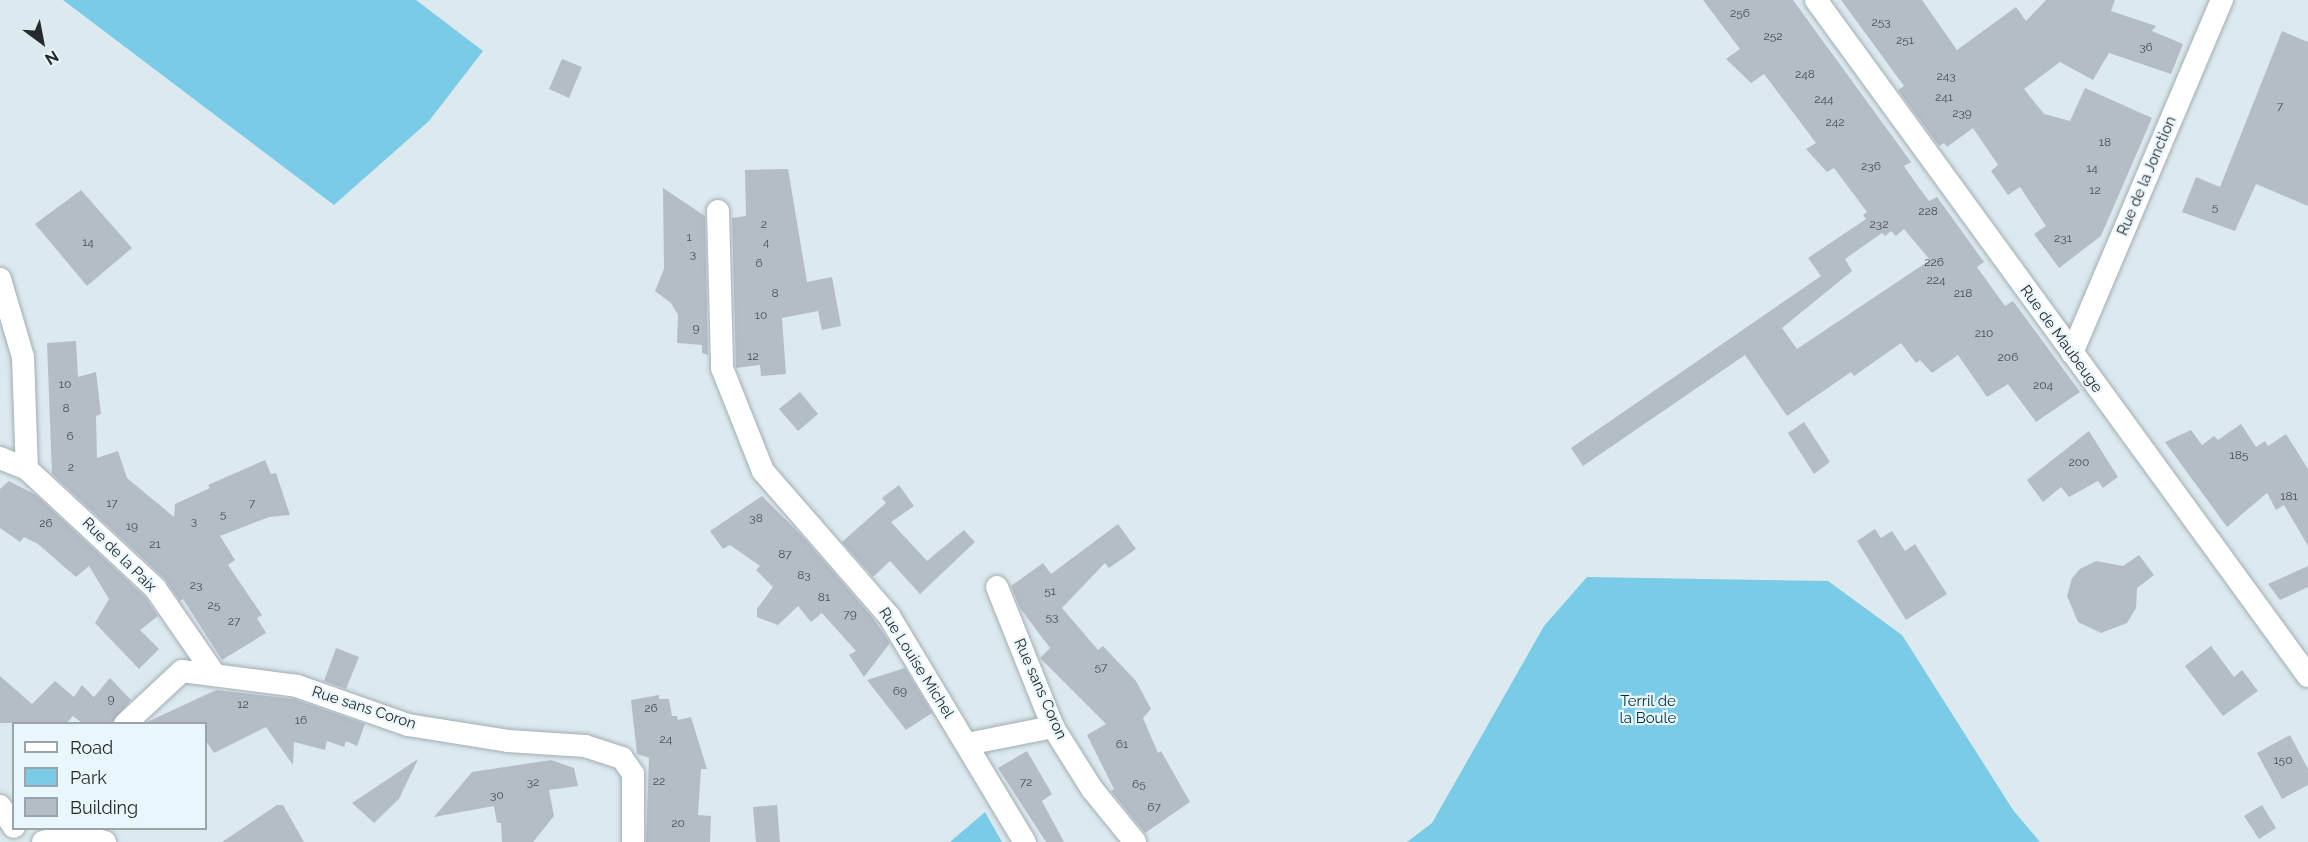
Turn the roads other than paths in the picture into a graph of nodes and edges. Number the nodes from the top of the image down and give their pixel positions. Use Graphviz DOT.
graph roads {
  1 [pos="1816,0"];
  2 [pos="2222,0"];
  3 [pos="718,211"];
  4 [pos="0,279"];
  5 [pos="2072,352"];
  6 [pos="0,458"];
  7 [pos="27,469"];
  8 [pos="997,587"];
  9 [pos="215,675"];
  10 [pos="2308,676"];
  11 [pos="126,722"];
  12 [pos="1053,727"];
  13 [pos="967,744"];
  14 [pos="0,806"];
  15 [pos="12,825"];
  16 [pos="43,842"];
  17 [pos="105,842"];
  18 [pos="633,842"];
  19 [pos="1025,842"];
  20 [pos="1135,842"];
  1 -- 5 [label="street, Rue de Maubeuge"];
  2 -- 5 [label="street, Rue de la Jonction"];
  3 -- 13 [label="street, Rue Louise Michel"];
  4 -- 7 [label="street"];
  5 -- 10 [label="street, Rue de Maubeuge"];
  6 -- 7 [label="street, Rue de la Paix"];
  7 -- 9 [label="street, Rue de la Paix"];
  8 -- 12 [label="street, Rue sans Coron"];
  9 -- 11 [label="street, Rue sans Coron"];
  9 -- 18 [label="street, Rue sans Coron"];
  12 -- 13 [label="street"];
  12 -- 20 [label="street, Rue sans Coron"];
  13 -- 19 [label="street, Rue Louise Michel"];
  14 -- 15 [label="street"];
  16 -- 17 [label="street"];
}
